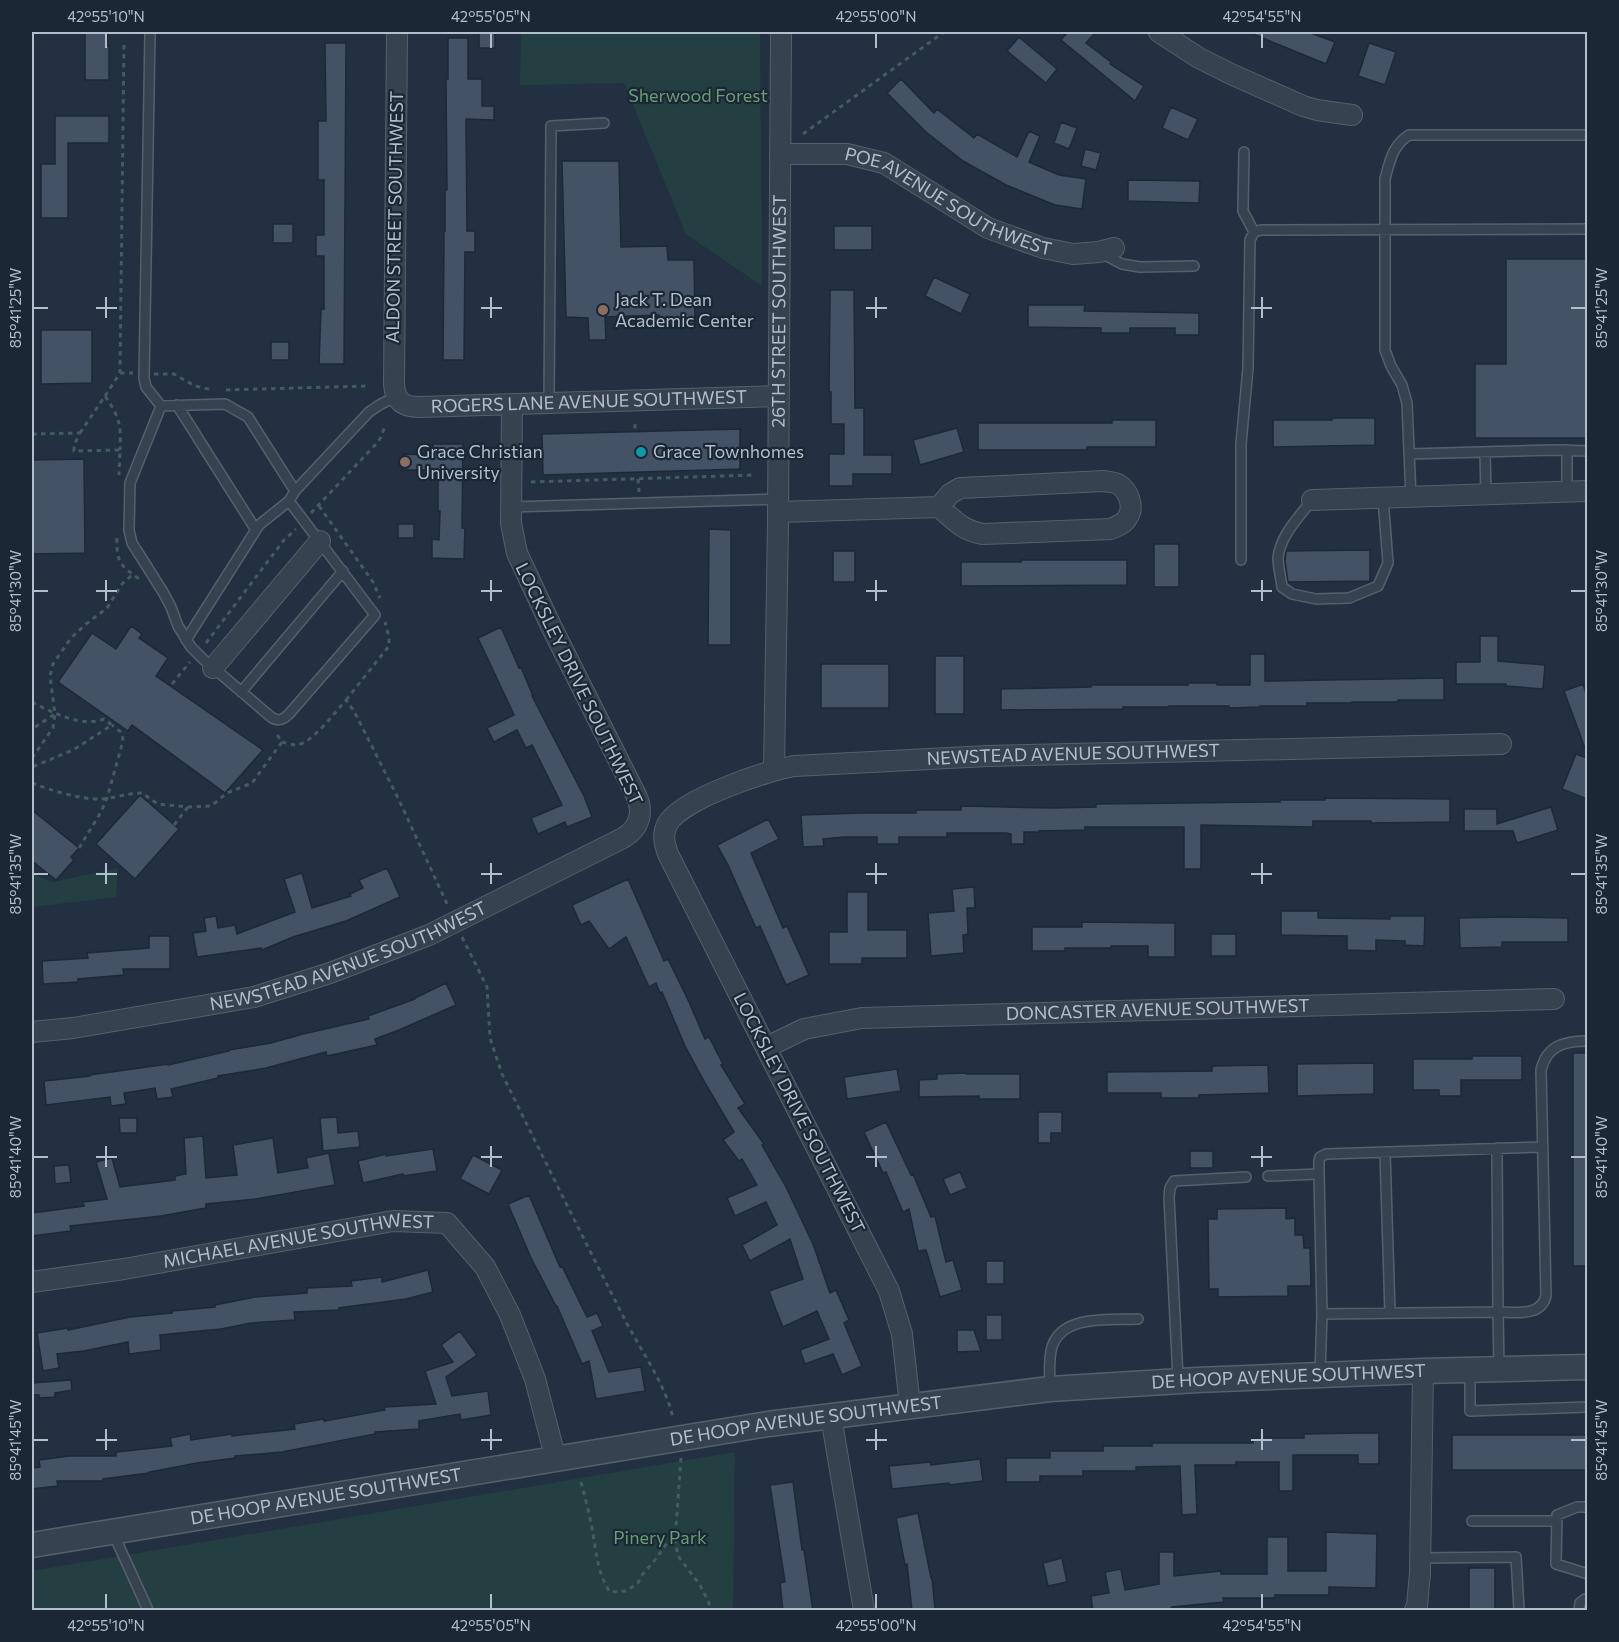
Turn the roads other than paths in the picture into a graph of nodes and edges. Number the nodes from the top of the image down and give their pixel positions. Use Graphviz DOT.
graph roads {
  1 [pos="397,32"];
  2 [pos="781,32"];
  3 [pos="1159,32"];
  4 [pos="150,34"];
  5 [pos="1352,115"];
  6 [pos="604,123"];
  7 [pos="1587,135"];
  8 [pos="1244,152"];
  9 [pos="780,154"];
  10 [pos="1587,229"];
  11 [pos="1385,231"];
  12 [pos="1254,232"];
  13 [pos="1106,250"];
  14 [pos="1194,266"];
  15 [pos="778,396"];
  16 [pos="398,399"];
  17 [pos="549,403"];
  18 [pos="177,405"];
  19 [pos="512,405"];
  20 [pos="161,406"];
  21 [pos="1567,450"];
  22 [pos="1587,451"];
  23 [pos="1485,452"];
  24 [pos="1409,454"];
  25 [pos="296,491"];
  26 [pos="1587,491"];
  27 [pos="1567,492"];
  28 [pos="1486,495"];
  29 [pos="1383,498"];
  30 [pos="1411,498"];
  31 [pos="1312,500"];
  32 [pos="289,501"];
  33 [pos="778,505"];
  34 [pos="511,507"];
  35 [pos="939,507"];
  36 [pos="256,530"];
  37 [pos="320,541"];
  38 [pos="1241,560"];
  39 [pos="344,572"];
  40 [pos="186,640"];
  41 [pos="213,668"];
  42 [pos="241,692"];
  43 [pos="1501,744"];
  44 [pos="774,770"];
  45 [pos="640,819"];
  46 [pos="665,830"];
  47 [pos="1554,999"];
  48 [pos="32,1032"];
  49 [pos="1587,1041"];
  50 [pos="766,1047"];
  51 [pos="1543,1147"];
  52 [pos="1497,1148"];
  53 [pos="1385,1152"];
  54 [pos="1319,1174"];
  55 [pos="1268,1176"];
  56 [pos="1246,1178"];
  57 [pos="32,1282"];
  58 [pos="1498,1312"];
  59 [pos="1390,1313"];
  60 [pos="1322,1314"];
  61 [pos="1138,1318"];
  62 [pos="1587,1367"];
  63 [pos="1499,1369"];
  64 [pos="1470,1370"];
  65 [pos="1423,1371"];
  66 [pos="1320,1375"];
  67 [pos="1178,1381"];
  68 [pos="1050,1389"];
  69 [pos="910,1406"];
  70 [pos="1587,1407"];
  71 [pos="831,1417"];
  72 [pos="556,1460"];
  73 [pos="1587,1507"];
  74 [pos="1472,1521"];
  75 [pos="1557,1521"];
  76 [pos="113,1532"];
  77 [pos="32,1545"];
  78 [pos="1421,1558"];
  79 [pos="1587,1574"];
  80 [pos="1587,1599"];
  81 [pos="148,1611"];
  82 [pos="864,1611"];
  83 [pos="1415,1611"];
  84 [pos="1519,1611"];
  85 [pos="1580,1611"];
  1 -- 16 [label="street, ALDON STREET SOUTHWEST"];
  2 -- 9 [label="street, 26TH STREET SOUTHWEST"];
  3 -- 5 [label="street"];
  4 -- 20 [label="lane"];
  6 -- 17 [label="lane"];
  7 -- 11 [label="lane"];
  8 -- 12 [label="lane"];
  9 -- 13 [label="street, POE AVENUE SOUTHWEST"];
  9 -- 15 [label="street, 26TH STREET SOUTHWEST"];
  10 -- 11 [label="lane"];
  11 -- 12 [label="lane"];
  11 -- 24 [label="lane"];
  12 -- 38 [label="lane"];
  13 -- 14 [label="lane"];
  15 -- 17 [label="street, ROGERS LANE AVENUE SOUTHWEST"];
  15 -- 33 [label="street, 26TH STREET SOUTHWEST"];
  16 -- 19 [label="street, ROGERS LANE AVENUE SOUTHWEST"];
  16 -- 25 [label="lane"];
  17 -- 19 [label="street, ROGERS LANE AVENUE SOUTHWEST"];
  18 -- 20 [label="lane"];
  18 -- 25 [label="lane"];
  18 -- 36 [label="lane"];
  19 -- 34 [label="street, LOCKSLEY DRIVE SOUTHWEST"];
  20 -- 40 [label="lane"];
  21 -- 22 [label="lane"];
  21 -- 23 [label="lane"];
  21 -- 27 [label="lane"];
  23 -- 24 [label="lane"];
  23 -- 28 [label="lane"];
  24 -- 30 [label="lane"];
  25 -- 32 [label="lane"];
  26 -- 27 [label="street"];
  27 -- 28 [label="street"];
  28 -- 30 [label="street"];
  29 -- 30 [label="street"];
  29 -- 31 [label="street"];
  29 -- 31 [label="lane"];
  32 -- 36 [label="lane"];
  32 -- 37 [label="lane"];
  33 -- 34 [label="lane"];
  33 -- 35 [label="street"];
  33 -- 44 [label="street, 26TH STREET SOUTHWEST"];
  34 -- 45 [label="street, LOCKSLEY DRIVE SOUTHWEST"];
  35 -- 35 [label="street"];
  36 -- 40 [label="lane"];
  37 -- 39 [label="lane"];
  37 -- 41 [label="street"];
  39 -- 42 [label="lane"];
  39 -- 42 [label="lane"];
  40 -- 41 [label="lane"];
  41 -- 42 [label="lane"];
  43 -- 44 [label="street, NEWSTEAD AVENUE SOUTHWEST"];
  44 -- 46 [label="street, NEWSTEAD AVENUE SOUTHWEST"];
  45 -- 48 [label="street, NEWSTEAD AVENUE SOUTHWEST"];
  46 -- 50 [label="street, LOCKSLEY DRIVE SOUTHWEST"];
  47 -- 50 [label="street, DONCASTER AVENUE SOUTHWEST"];
  49 -- 51 [label="lane"];
  50 -- 69 [label="street, LOCKSLEY DRIVE SOUTHWEST"];
  51 -- 52 [label="lane"];
  51 -- 58 [label="lane"];
  52 -- 53 [label="lane"];
  52 -- 58 [label="lane"];
  53 -- 54 [label="lane"];
  53 -- 59 [label="lane"];
  54 -- 55 [label="lane"];
  54 -- 60 [label="lane"];
  56 -- 67 [label="lane"];
  57 -- 72 [label="street, MICHAEL AVENUE SOUTHWEST"];
  58 -- 59 [label="lane"];
  58 -- 63 [label="lane"];
  59 -- 60 [label="lane"];
  60 -- 66 [label="lane"];
  61 -- 68 [label="lane"];
  62 -- 63 [label="street, DE HOOP AVENUE SOUTHWEST"];
  63 -- 64 [label="street, DE HOOP AVENUE SOUTHWEST"];
  64 -- 65 [label="street, DE HOOP AVENUE SOUTHWEST"];
  64 -- 70 [label="lane"];
  65 -- 66 [label="street, DE HOOP AVENUE SOUTHWEST"];
  65 -- 78 [label="street"];
  66 -- 67 [label="street, DE HOOP AVENUE SOUTHWEST"];
  67 -- 68 [label="street, DE HOOP AVENUE SOUTHWEST"];
  68 -- 69 [label="street, DE HOOP AVENUE SOUTHWEST"];
  69 -- 71 [label="street, DE HOOP AVENUE SOUTHWEST"];
  71 -- 72 [label="street, DE HOOP AVENUE SOUTHWEST"];
  71 -- 82 [label="street"];
  72 -- 76 [label="street, DE HOOP AVENUE SOUTHWEST"];
  73 -- 75 [label="lane"];
  74 -- 75 [label="lane"];
  75 -- 79 [label="lane"];
  76 -- 77 [label="street, DE HOOP AVENUE SOUTHWEST"];
  76 -- 81 [label="lane"];
  78 -- 83 [label="street"];
  78 -- 84 [label="lane"];
  80 -- 85 [label="lane"];
}
